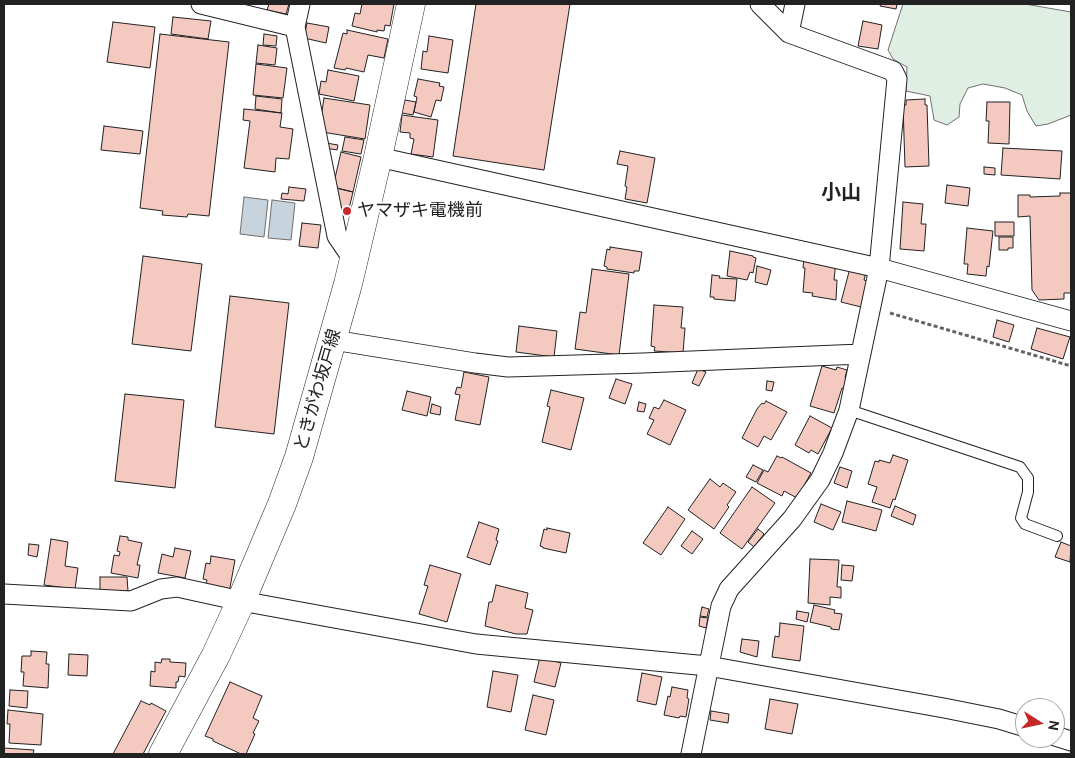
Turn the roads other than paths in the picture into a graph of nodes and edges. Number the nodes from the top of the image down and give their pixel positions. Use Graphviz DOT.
graph roads {
  1 [pos="201,4"];
  2 [pos="300,4"];
  3 [pos="411,4"];
  4 [pos="760,4"];
  5 [pos="795,4"];
  6 [pos="295,27"];
  7 [pos="789,33"];
  8 [pos="378,157"];
  9 [pos="354,261"];
  10 [pos="879,268"];
  11 [pos="1071,321"];
  12 [pos="332,340"];
  13 [pos="860,354"];
  14 [pos="849,410"];
  15 [pos="1057,536"];
  16 [pos="4,594"];
  17 [pos="241,601"];
  18 [pos="708,666"];
  19 [pos="1015,724"];
  20 [pos="163,754"];
  21 [pos="691,754"];
  1 -- 6 [label="street"];
  2 -- 6 [label="street"];
  3 -- 8 [label="main road, ときがわ坂戸線"];
  4 -- 7 [label="street"];
  5 -- 7 [label="street"];
  6 -- 9 [label="street"];
  7 -- 10 [label="street"];
  8 -- 9 [label="main road, ときがわ坂戸線"];
  8 -- 10 [label="street"];
  9 -- 12 [label="main road, ときがわ坂戸線"];
  10 -- 11 [label="street"];
  10 -- 13 [label="street"];
  12 -- 13 [label="street"];
  12 -- 17 [label="main road, ときがわ坂戸線"];
  13 -- 14 [label="street"];
  14 -- 15 [label="lane"];
  14 -- 18 [label="street"];
  16 -- 17 [label="street"];
  17 -- 18 [label="street"];
  17 -- 20 [label="main road, ときがわ坂戸線"];
  18 -- 19 [label="street"];
  18 -- 21 [label="street"];
}
